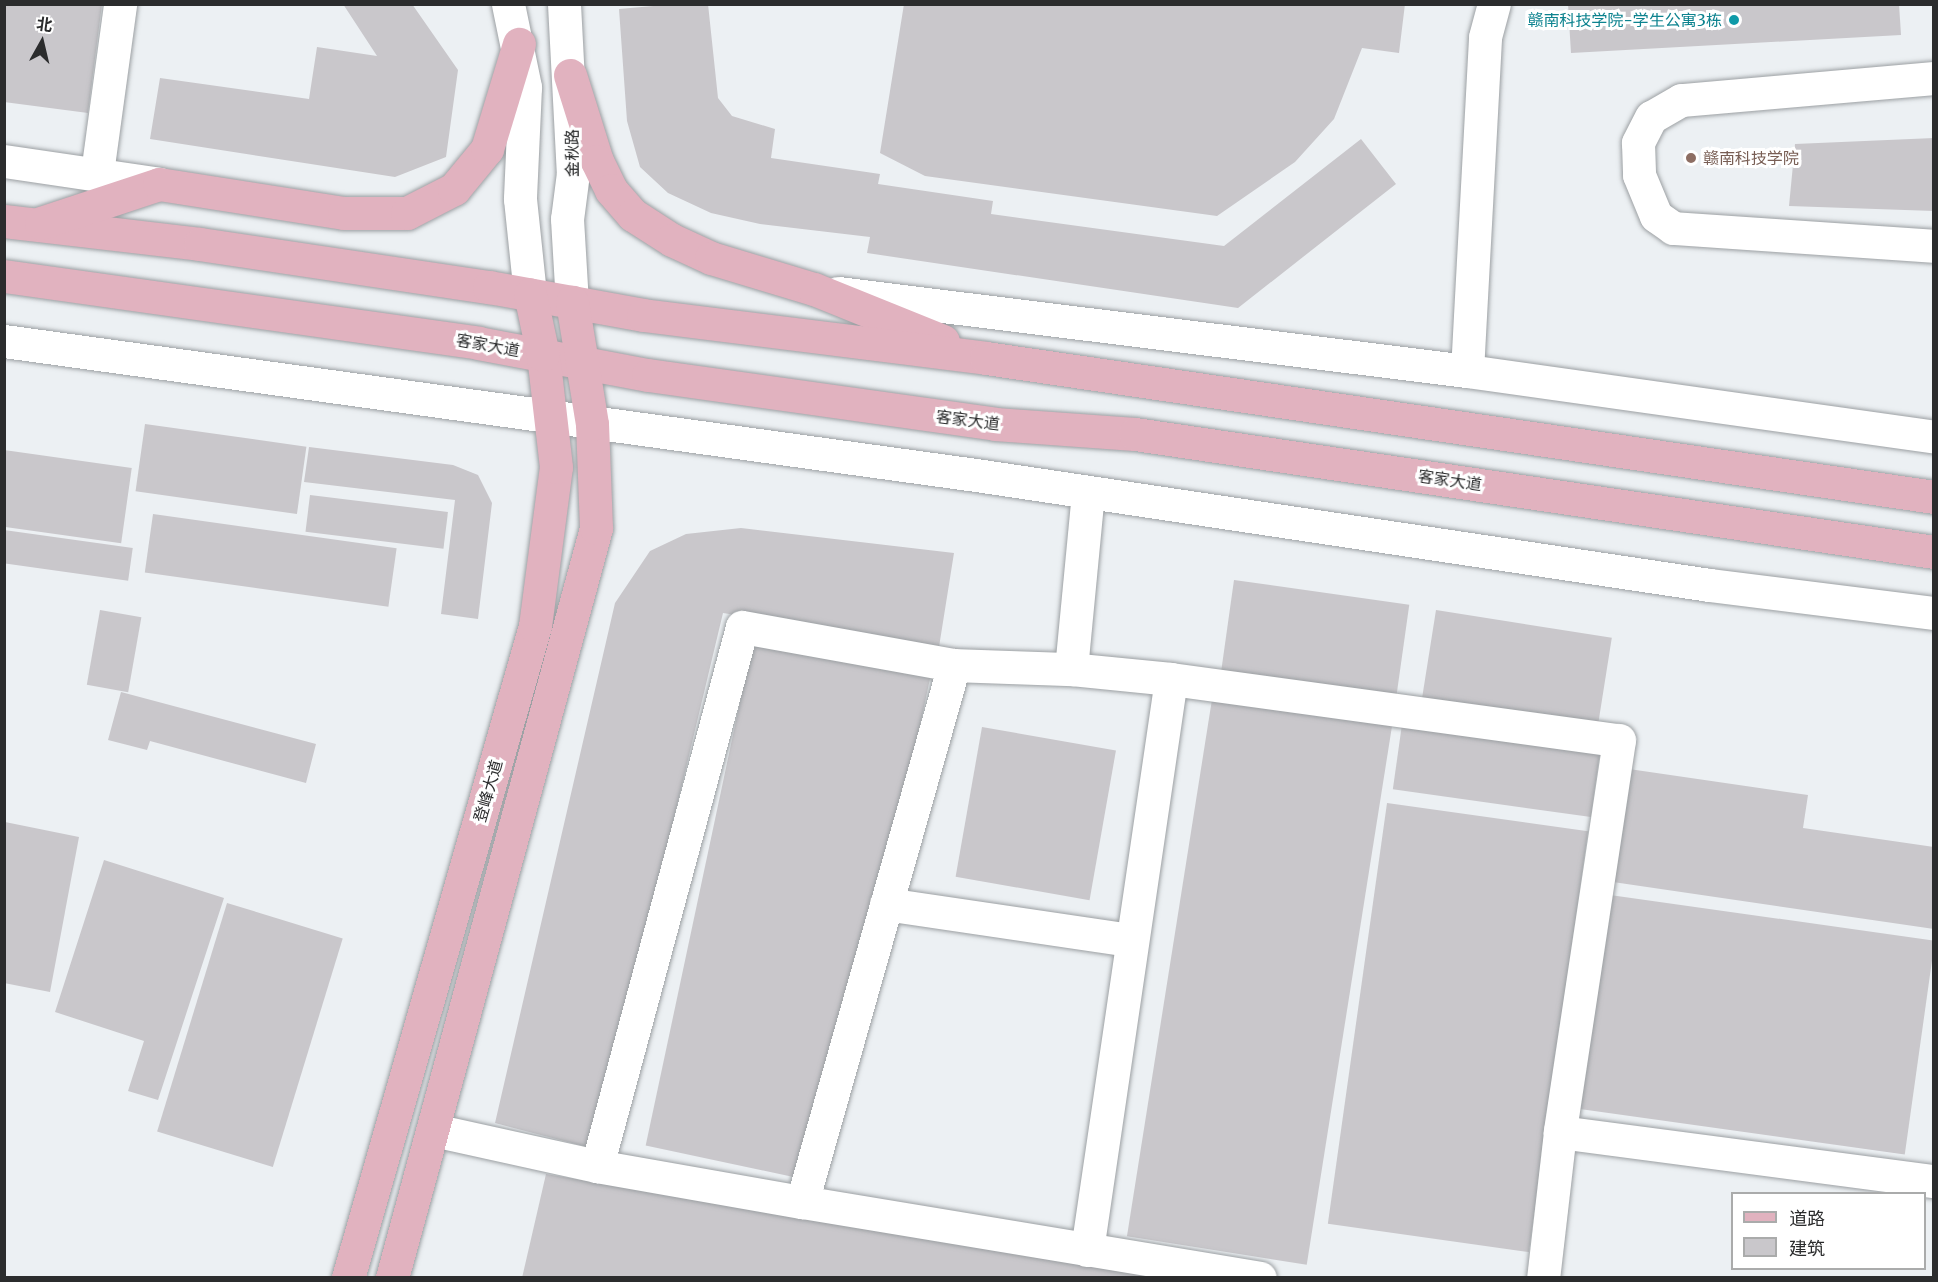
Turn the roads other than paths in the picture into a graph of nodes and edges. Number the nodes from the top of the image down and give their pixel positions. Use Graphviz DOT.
graph roads {
  1 [pos="120,4"];
  2 [pos="508,4"];
  3 [pos="564,4"];
  4 [pos="1494,4"];
  5 [pos="519,44"];
  6 [pos="570,75"];
  7 [pos="1934,78"];
  8 [pos="4,161"];
  9 [pos="97,173"];
  10 [pos="159,184"];
  11 [pos="20,223"];
  12 [pos="1934,246"];
  13 [pos="4,276"];
  14 [pos="814,290"];
  15 [pos="530,294"];
  16 [pos="572,302"];
  17 [pos="4,341"];
  18 [pos="543,355"];
  19 [pos="986,358"];
  20 [pos="584,363"];
  21 [pos="1467,371"];
  22 [pos="550,416"];
  23 [pos="592,424"];
  24 [pos="1934,437"];
  25 [pos="1088,494"];
  26 [pos="1934,497"];
  27 [pos="1934,552"];
  28 [pos="1934,613"];
  29 [pos="954,665"];
  30 [pos="1071,669"];
  31 [pos="1171,679"];
  32 [pos="886,904"];
  33 [pos="1131,940"];
  34 [pos="433,1130"];
  35 [pos="1560,1132"];
  36 [pos="597,1166"];
  37 [pos="1934,1181"];
  38 [pos="802,1202"];
  39 [pos="1087,1250"];
  40 [pos="348,1278"];
  41 [pos="392,1278"];
  42 [pos="1260,1278"];
  43 [pos="1543,1278"];
  1 -- 9 [label="street"];
  2 -- 5 [label="street"];
  3 -- 6 [label="street, 金秋路"];
  4 -- 21 [label="street"];
  5 -- 10 [label="main road"];
  5 -- 15 [label="street"];
  6 -- 14 [label="main road"];
  6 -- 16 [label="street, 金秋路"];
  7 -- 12 [label="street"];
  8 -- 9 [label="street"];
  9 -- 10 [label="street"];
  10 -- 11 [label="main road"];
  11 -- 15 [label="main road"];
  13 -- 18 [label="main road, 客家大道"];
  14 -- 19 [label="main road"];
  14 -- 21 [label="street"];
  15 -- 16 [label="main road"];
  15 -- 18 [label="main road, 登峰大道"];
  16 -- 19 [label="main road"];
  16 -- 20 [label="main road"];
  17 -- 22 [label="street"];
  18 -- 20 [label="main road, 客家大道"];
  18 -- 22 [label="main road, 登峰大道"];
  19 -- 26 [label="main road"];
  20 -- 23 [label="main road"];
  20 -- 27 [label="main road, 客家大道"];
  21 -- 24 [label="street"];
  22 -- 23 [label="street"];
  22 -- 40 [label="main road, 登峰大道"];
  23 -- 25 [label="street"];
  23 -- 34 [label="main road"];
  25 -- 28 [label="street"];
  25 -- 30 [label="street"];
  29 -- 30 [label="street"];
  29 -- 32 [label="street"];
  29 -- 36 [label="street"];
  30 -- 31 [label="street"];
  31 -- 33 [label="street"];
  31 -- 35 [label="street"];
  32 -- 33 [label="street"];
  32 -- 38 [label="street"];
  33 -- 39 [label="street"];
  34 -- 36 [label="street"];
  34 -- 41 [label="main road"];
  35 -- 37 [label="street"];
  35 -- 43 [label="street"];
  36 -- 38 [label="street"];
  38 -- 39 [label="street"];
  39 -- 42 [label="street"];
}
